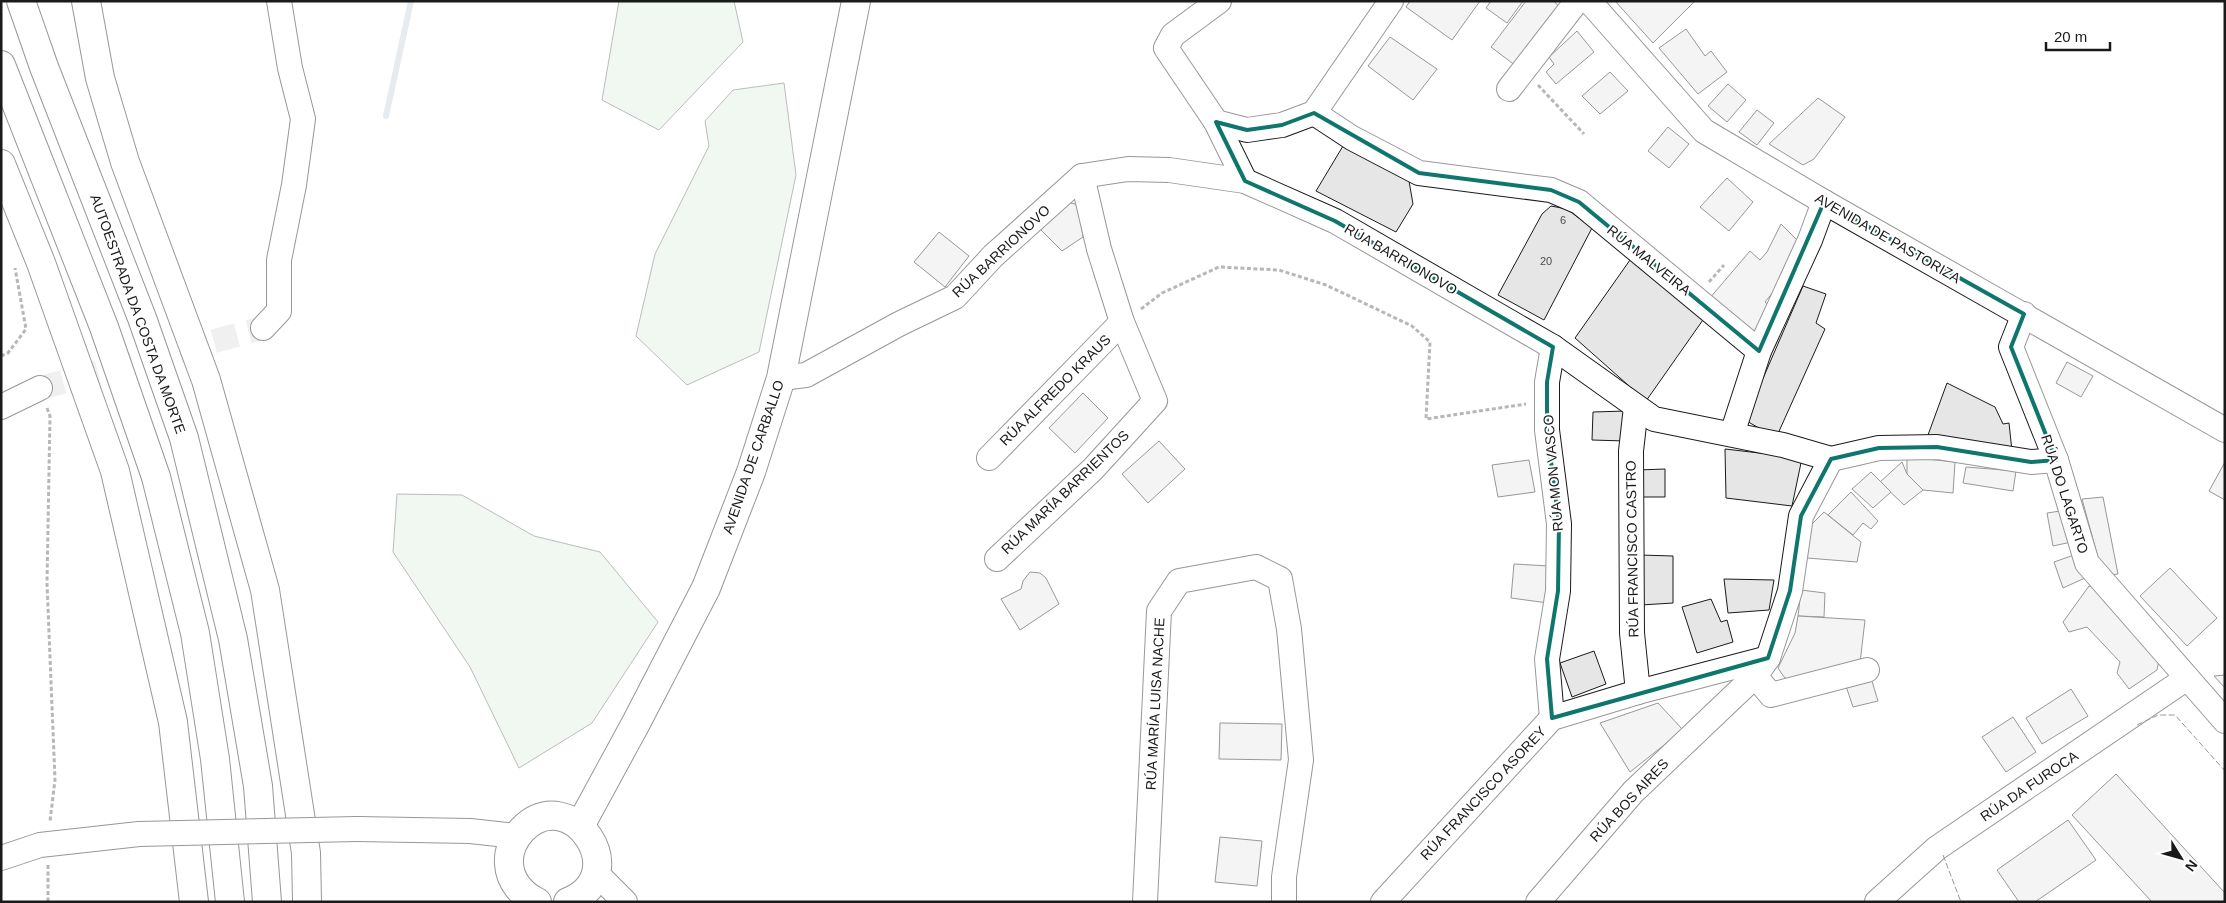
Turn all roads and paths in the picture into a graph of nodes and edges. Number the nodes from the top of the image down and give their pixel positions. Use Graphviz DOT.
graph roads {
  1 [pos="21,1"];
  2 [pos="86,1"];
  3 [pos="279,1"];
  4 [pos="856,1"];
  5 [pos="1219,1"];
  6 [pos="1391,1"];
  7 [pos="1577,1"];
  8 [pos="1589,1"];
  9 [pos="1,65"];
  10 [pos="1533,79"];
  11 [pos="1509,89"];
  12 [pos="1314,113"];
  13 [pos="1216,122"];
  14 [pos="1584,134"];
  15 [pos="1,164"];
  16 [pos="1082,176"];
  17 [pos="1245,181"];
  18 [pos="1824,202"];
  19 [pos="12,259"];
  20 [pos="1724,264"];
  21 [pos="1707,284"];
  22 [pos="2024,314"];
  23 [pos="1122,322"];
  24 [pos="263,328"];
  25 [pos="1553,347"];
  26 [pos="1759,351"];
  27 [pos="1,356"];
  28 [pos="781,378"];
  29 [pos="40,388"];
  30 [pos="1547,401"];
  31 [pos="1,407"];
  32 [pos="1636,407"];
  33 [pos="2225,430"];
  34 [pos="1732,434"];
  35 [pos="989,458"];
  36 [pos="1831,459"];
  37 [pos="2056,460"];
  38 [pos="997,559"];
  39 [pos="1761,667"];
  40 [pos="1867,670"];
  41 [pos="2187,678"];
  42 [pos="1638,692"];
  43 [pos="1771,695"];
  44 [pos="1726,703"];
  45 [pos="1552,718"];
  46 [pos="2225,720"];
  47 [pos="580,826"];
  48 [pos="516,836"];
  49 [pos="47,844"];
  50 [pos="1,858"];
  51 [pos="595,872"];
  52 [pos="532,901"];
  53 [pos="48,902"];
  54 [pos="194,902"];
  55 [pos="230,902"];
  56 [pos="267,902"];
  57 [pos="306,902"];
  58 [pos="568,902"];
  59 [pos="626,902"];
  60 [pos="1145,902"];
  61 [pos="1284,902"];
  62 [pos="1383,902"];
  63 [pos="1538,902"];
  64 [pos="1878,902"];
  1 -- 56 [label="main road, AUTOESTRADA DA COSTA DA MORTE"];
  2 -- 57 [label="main road"];
  3 -- 24 [label="street"];
  4 -- 28 [label="main road, AVENIDA DE CARBALLO"];
  5 -- 13 [label="street"];
  6 -- 12 [label="street"];
  7 -- 11 [label="street"];
  8 -- 18 [label="street, AVENIDA DE PASTORIZA"];
  9 -- 55 [label="main road"];
  10 -- 14 [label="path"];
  12 -- 13 [label="street"];
  12 -- 26 [label="street, RÚA MALVEIRA"];
  13 -- 17 [label="street"];
  15 -- 54 [label="main road"];
  16 -- 17 [label="street, RÚA BARRIONOVO"];
  16 -- 23 [label="street, RÚA MARÍA BARRIENTOS"];
  16 -- 28 [label="street, RÚA BARRIONOVO"];
  17 -- 25 [label="street, RÚA BARRIONOVO"];
  18 -- 22 [label="street, AVENIDA DE PASTORIZA"];
  18 -- 26 [label="street"];
  19 -- 27 [label="path"];
  20 -- 21 [label="path"];
  22 -- 33 [label="street, AVENIDA DE PASTORIZA"];
  22 -- 37 [label="street, RÚA DO LAGARTO"];
  23 -- 30 [label="path"];
  23 -- 35 [label="street, RÚA ALFREDO KRAUS"];
  23 -- 38 [label="street, RÚA MARÍA BARRIENTOS"];
  25 -- 30 [label="street, RÚA MON VASCO"];
  25 -- 32 [label="street, RÚA BARRIONOVO"];
  26 -- 34 [label="street"];
  28 -- 47 [label="main road, AVENIDA DE CARBALLO"];
  29 -- 31 [label="street"];
  29 -- 49 [label="path"];
  30 -- 45 [label="street, RÚA MON VASCO"];
  32 -- 34 [label="street, RÚA BARRIONOVO"];
  32 -- 42 [label="street, RÚA FRANCISCO CASTRO"];
  34 -- 36 [label="street, RÚA BARRIONOVO"];
  36 -- 37 [label="street, RÚA BARRIONOVO"];
  36 -- 39 [label="street, RÚA BOS AIRES"];
  37 -- 41 [label="street, RÚA DO LAGARTO"];
  39 -- 42 [label="street, RÚA FRANCISCO ASOREY"];
  39 -- 43 [label="street"];
  39 -- 44 [label="street, RÚA BOS AIRES"];
  40 -- 43 [label="street"];
  41 -- 46 [label="street, RÚA DO LAGARTO"];
  41 -- 64 [label="street, RÚA DA FUROCA"];
  42 -- 45 [label="street, RÚA FRANCISCO ASOREY"];
  43 -- 44 [label="street"];
  44 -- 63 [label="street, RÚA BOS AIRES"];
  45 -- 62 [label="street, RÚA FRANCISCO ASOREY"];
  47 -- 48 [label="main road"];
  47 -- 51 [label="main road"];
  48 -- 49 [label="street, bridge"];
  48 -- 52 [label="main road"];
  49 -- 50 [label="street"];
  49 -- 53 [label="path"];
  51 -- 58 [label="main road"];
  51 -- 59 [label="street"];
  60 -- 61 [label="street, RÚA MARÍA LUISA NACHE"];
}
